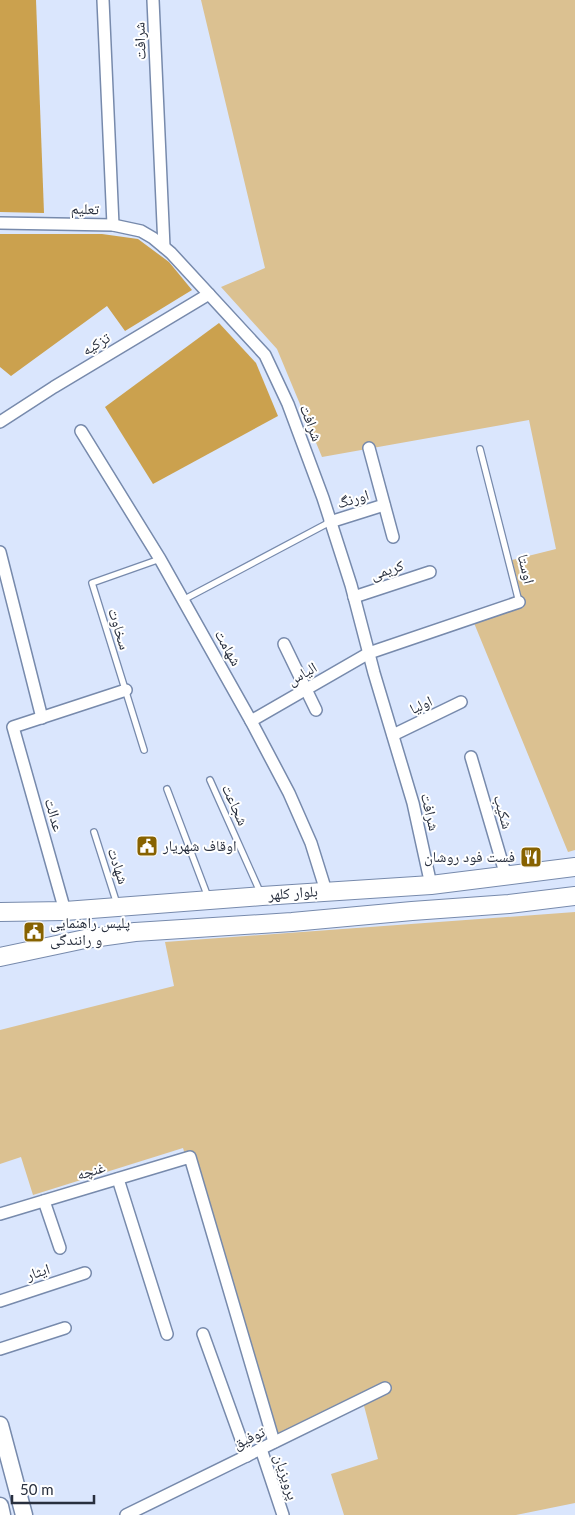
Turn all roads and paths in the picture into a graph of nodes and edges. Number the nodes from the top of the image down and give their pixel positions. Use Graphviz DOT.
graph roads {
  1 [pos="103,0"];
  2 [pos="153,0"];
  3 [pos="0,223"];
  4 [pos="113,225"];
  5 [pos="164,247"];
  6 [pos="209,294"];
  7 [pos="0,422"];
  8 [pos="80,431"];
  9 [pos="369,448"];
  10 [pos="480,449"];
  11 [pos="384,505"];
  12 [pos="330,522"];
  13 [pos="393,537"];
  14 [pos="0,552"];
  15 [pos="160,559"];
  16 [pos="430,572"];
  17 [pos="354,597"];
  18 [pos="183,600"];
  19 [pos="518,602"];
  20 [pos="284,644"];
  21 [pos="368,653"];
  22 [pos="306,689"];
  23 [pos="126,690"];
  24 [pos="461,702"];
  25 [pos="316,710"];
  26 [pos="42,718"];
  27 [pos="251,721"];
  28 [pos="393,735"];
  29 [pos="144,750"];
  30 [pos="471,757"];
  31 [pos="210,780"];
  32 [pos="167,789"];
  33 [pos="94,832"];
  34 [pos="575,867"];
  35 [pos="506,876"];
  36 [pos="431,885"];
  37 [pos="326,891"];
  38 [pos="262,896"];
  39 [pos="575,896"];
  40 [pos="209,901"];
  41 [pos="118,906"];
  42 [pos="65,911"];
  43 [pos="5,913"];
  44 [pos="0,957"];
  45 [pos="118,1178"];
  46 [pos="44,1201"];
  47 [pos="0,1214"];
  48 [pos="60,1248"];
  49 [pos="85,1273"];
  50 [pos="0,1300"];
  51 [pos="65,1328"];
  52 [pos="167,1334"];
  53 [pos="203,1334"];
  54 [pos="0,1349"];
  55 [pos="385,1388"];
  56 [pos="0,1425"];
  57 [pos="274,1442"];
  58 [pos="261,1449"];
  59 [pos="247,1456"];
  60 [pos="0,1506"];
  61 [pos="2,1515"];
  62 [pos="24,1515"];
  63 [pos="126,1515"];
  64 [pos="282,1515"];
  1 -- 4 [label="street"];
  2 -- 5 [label="street, شرافت"];
  3 -- 4 [label="street, تعلیم"];
  4 -- 5 [label="street, تعلیم"];
  5 -- 6 [label="street, شرافت"];
  6 -- 7 [label="street, تزکیه"];
  6 -- 12 [label="street, شرافت"];
  8 -- 15 [label="street, شهامت"];
  9 -- 11 [label="street"];
  10 -- 19 [label="lane, اوستا"];
  11 -- 12 [label="street, اورنگ"];
  11 -- 13 [label="street"];
  12 -- 17 [label="street, شرافت"];
  12 -- 18 [label="lane"];
  14 -- 26 [label="street"];
  15 -- 18 [label="street, شهامت"];
  15 -- 23 [label="lane, سخاوت"];
  16 -- 17 [label="street, کریمی"];
  17 -- 21 [label="street, شرافت"];
  18 -- 27 [label="street, شهامت"];
  19 -- 21 [label="street, اوستا"];
  20 -- 22 [label="street"];
  21 -- 22 [label="street, الیاس"];
  21 -- 28 [label="street, شرافت"];
  22 -- 25 [label="street"];
  22 -- 27 [label="street, الیاس"];
  23 -- 26 [label="street"];
  23 -- 29 [label="lane, سخاوت"];
  24 -- 28 [label="street, اولیا"];
  26 -- 42 [label="street, عدالت"];
  27 -- 37 [label="street, شهامت"];
  28 -- 36 [label="street, شرافت"];
  30 -- 35 [label="street, شکیب"];
  31 -- 38 [label="lane, شجاعت"];
  32 -- 40 [label="lane"];
  33 -- 41 [label="lane, شهادت"];
  34 -- 35 [label="main road, بلوار کلهر"];
  35 -- 36 [label="main road, بلوار کلهر"];
  36 -- 37 [label="main road, بلوار کلهر"];
  37 -- 38 [label="main road, بلوار کلهر"];
  38 -- 40 [label="main road, بلوار کلهر"];
  39 -- 44 [label="main road, بلوار کلهر"];
  40 -- 41 [label="main road, بلوار کلهر"];
  41 -- 42 [label="main road, بلوار کلهر"];
  42 -- 43 [label="main road, بلوار کلهر"];
  45 -- 46 [label="street, غنچه"];
  45 -- 52 [label="street"];
  45 -- 57 [label="street, غنچه"];
  46 -- 47 [label="street, غنچه"];
  46 -- 48 [label="street"];
  49 -- 50 [label="street, ایثار"];
  51 -- 54 [label="street"];
  53 -- 59 [label="street"];
  55 -- 57 [label="street, توفیق"];
  56 -- 62 [label="main road"];
  57 -- 58 [label="street, توفیق"];
  58 -- 59 [label="street, توفیق"];
  58 -- 64 [label="street, پرویزیان"];
  59 -- 63 [label="street, توفیق"];
  60 -- 61 [label="main road"];
}
